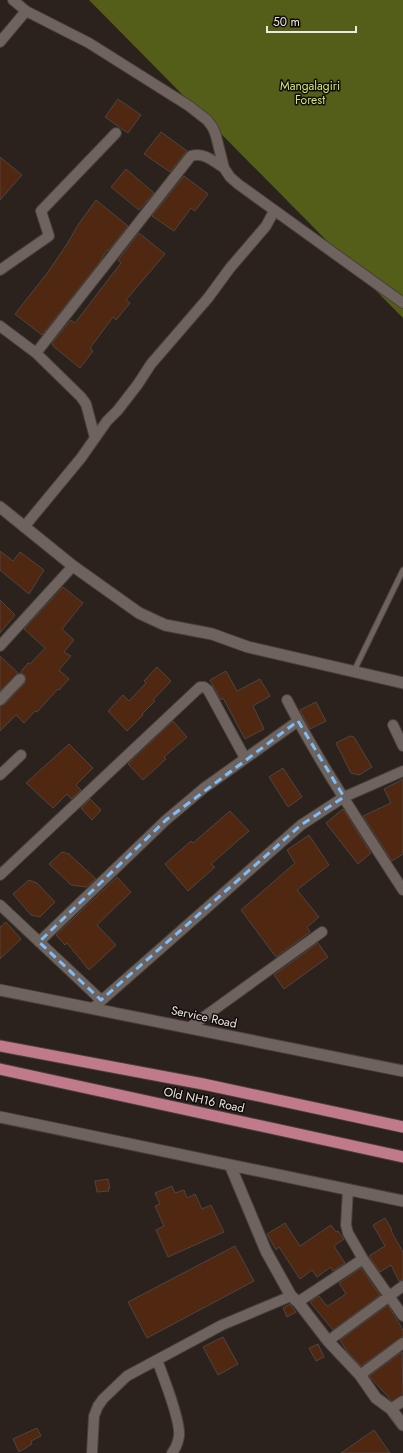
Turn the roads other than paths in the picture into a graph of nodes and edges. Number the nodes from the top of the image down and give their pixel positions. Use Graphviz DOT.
graph roads {
  1 [pos="12,0"];
  2 [pos="26,11"];
  3 [pos="0,42"];
  4 [pos="116,133"];
  5 [pos="224,168"];
  6 [pos="274,211"];
  7 [pos="0,270"];
  8 [pos="403,303"];
  9 [pos="0,326"];
  10 [pos="36,353"];
  11 [pos="95,438"];
  12 [pos="0,507"];
  13 [pos="24,527"];
  14 [pos="73,566"];
  15 [pos="403,570"];
  16 [pos="0,646"];
  17 [pos="354,671"];
  18 [pos="20,679"];
  19 [pos="403,682"];
  20 [pos="0,700"];
  21 [pos="287,700"];
  22 [pos="298,721"];
  23 [pos="393,725"];
  24 [pos="403,746"];
  25 [pos="21,756"];
  26 [pos="245,758"];
  27 [pos="403,771"];
  28 [pos="0,775"];
  29 [pos="344,797"];
  30 [pos="0,874"];
  31 [pos="403,890"];
  32 [pos="0,905"];
  33 [pos="322,932"];
  34 [pos="39,942"];
  35 [pos="0,990"];
  36 [pos="101,1000"];
  37 [pos="93,1008"];
  38 [pos="190,1027"];
  39 [pos="0,1046"];
  40 [pos="0,1069"];
  41 [pos="403,1071"];
  42 [pos="0,1117"];
  43 [pos="403,1127"];
  44 [pos="403,1157"];
  45 [pos="230,1165"];
  46 [pos="348,1190"];
  47 [pos="403,1201"];
  48 [pos="363,1259"];
  49 [pos="403,1286"];
  50 [pos="390,1296"];
  51 [pos="295,1299"];
  52 [pos="403,1316"];
  53 [pos="328,1341"];
  54 [pos="403,1343"];
  55 [pos="157,1360"];
  56 [pos="360,1375"];
  57 [pos="403,1401"];
  58 [pos="391,1409"];
  59 [pos="403,1425"];
  60 [pos="92,1453"];
  61 [pos="172,1453"];
  1 -- 2 [label="street"];
  2 -- 3 [label="street"];
  2 -- 5 [label="street"];
  4 -- 7 [label="street"];
  5 -- 6 [label="street"];
  5 -- 10 [label="street"];
  6 -- 8 [label="street"];
  6 -- 11 [label="street"];
  9 -- 10 [label="street"];
  10 -- 11 [label="street"];
  11 -- 13 [label="street"];
  12 -- 13 [label="street"];
  13 -- 14 [label="street"];
  14 -- 16 [label="street"];
  14 -- 17 [label="street"];
  15 -- 17 [label="lane"];
  17 -- 19 [label="street"];
  18 -- 20 [label="street"];
  21 -- 22 [label="street"];
  22 -- 26 [label="street"];
  22 -- 29 [label="street"];
  23 -- 24 [label="street"];
  25 -- 28 [label="street"];
  26 -- 30 [label="street"];
  26 -- 34 [label="street"];
  27 -- 29 [label="street"];
  29 -- 31 [label="street"];
  29 -- 36 [label="street"];
  32 -- 34 [label="street"];
  33 -- 38 [label="street"];
  34 -- 36 [label="street"];
  35 -- 37 [label="street, Service Road"];
  36 -- 37 [label="street"];
  37 -- 38 [label="street, Service Road"];
  38 -- 41 [label="street, Service Road"];
  39 -- 43 [label="main road, Old NH16 Road"];
  40 -- 44 [label="main road, Old NH16 Road"];
  42 -- 45 [label="street"];
  45 -- 46 [label="street"];
  45 -- 51 [label="street"];
  46 -- 47 [label="street"];
  46 -- 48 [label="street"];
  48 -- 50 [label="street"];
  48 -- 51 [label="street"];
  49 -- 50 [label="street"];
  50 -- 52 [label="street"];
  50 -- 53 [label="street"];
  51 -- 53 [label="street"];
  51 -- 55 [label="street"];
  53 -- 56 [label="street"];
  54 -- 56 [label="street"];
  55 -- 60 [label="street"];
  55 -- 61 [label="street"];
  56 -- 58 [label="street"];
  57 -- 58 [label="street"];
  58 -- 59 [label="street"];
}
